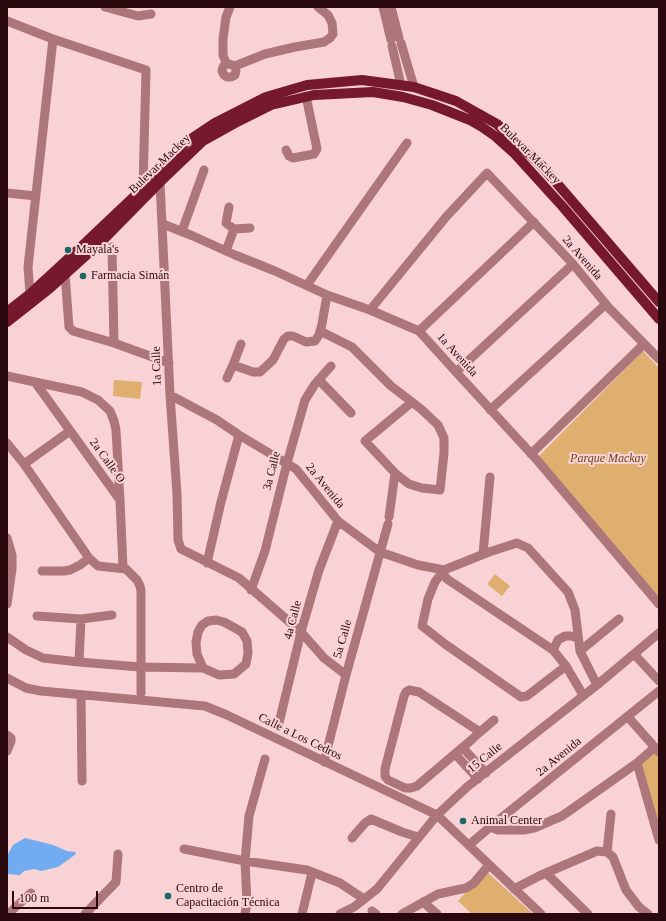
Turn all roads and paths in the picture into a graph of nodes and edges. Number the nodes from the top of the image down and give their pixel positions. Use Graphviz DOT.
graph roads {
  1 [pos="105,7"];
  2 [pos="230,7"];
  3 [pos="318,7"];
  4 [pos="383,7"];
  5 [pos="391,7"];
  6 [pos="151,14"];
  7 [pos="7,21"];
  8 [pos="53,39"];
  9 [pos="396,42"];
  10 [pos="401,85"];
  11 [pos="409,95"];
  12 [pos="306,96"];
  13 [pos="407,143"];
  14 [pos="286,150"];
  15 [pos="204,170"];
  16 [pos="160,182"];
  17 [pos="143,188"];
  18 [pos="7,193"];
  19 [pos="36,196"];
  20 [pos="229,208"];
  21 [pos="534,222"];
  22 [pos="163,224"];
  23 [pos="250,228"];
  24 [pos="234,229"];
  25 [pos="182,231"];
  26 [pos="112,247"];
  27 [pos="226,251"];
  28 [pos="573,264"];
  29 [pos="65,274"];
  30 [pos="307,285"];
  31 [pos="30,294"];
  32 [pos="327,295"];
  33 [pos="659,302"];
  34 [pos="606,304"];
  35 [pos="370,310"];
  36 [pos="7,312"];
  37 [pos="659,319"];
  38 [pos="7,322"];
  39 [pos="320,331"];
  40 [pos="419,331"];
  41 [pos="114,343"];
  42 [pos="241,344"];
  43 [pos="644,344"];
  44 [pos="659,359"];
  45 [pos="169,363"];
  46 [pos="233,365"];
  47 [pos="331,366"];
  48 [pos="456,372"];
  49 [pos="7,376"];
  50 [pos="227,378"];
  51 [pos="319,380"];
  52 [pos="35,382"];
  53 [pos="170,395"];
  54 [pos="412,402"];
  55 [pos="490,410"];
  56 [pos="352,414"];
  57 [pos="70,431"];
  58 [pos="239,435"];
  59 [pos="7,443"];
  60 [pos="531,454"];
  61 [pos="287,463"];
  62 [pos="24,464"];
  63 [pos="395,473"];
  64 [pos="490,477"];
  65 [pos="120,500"];
  66 [pos="338,521"];
  67 [pos="7,538"];
  68 [pos="380,552"];
  69 [pos="483,554"];
  70 [pos="89,558"];
  71 [pos="207,563"];
  72 [pos="123,568"];
  73 [pos="444,570"];
  74 [pos="10,571"];
  75 [pos="42,571"];
  76 [pos="251,590"];
  77 [pos="7,604"];
  78 [pos="659,604"];
  79 [pos="112,615"];
  80 [pos="37,616"];
  81 [pos="81,619"];
  82 [pos="619,619"];
  83 [pos="301,632"];
  84 [pos="659,633"];
  85 [pos="7,637"];
  86 [pos="578,638"];
  87 [pos="553,650"];
  88 [pos="580,651"];
  89 [pos="634,654"];
  90 [pos="79,662"];
  91 [pos="566,666"];
  92 [pos="140,667"];
  93 [pos="203,668"];
  94 [pos="346,674"];
  95 [pos="7,678"];
  96 [pos="659,681"];
  97 [pos="597,684"];
  98 [pos="659,691"];
  99 [pos="141,693"];
  100 [pos="81,695"];
  101 [pos="583,696"];
  102 [pos="628,717"];
  103 [pos="494,720"];
  104 [pos="278,727"];
  105 [pos="480,732"];
  106 [pos="7,734"];
  107 [pos="463,748"];
  108 [pos="657,750"];
  109 [pos="7,751"];
  110 [pos="455,754"];
  111 [pos="265,759"];
  112 [pos="324,762"];
  113 [pos="637,762"];
  114 [pos="486,773"];
  115 [pos="478,779"];
  116 [pos="82,781"];
  117 [pos="611,814"];
  118 [pos="436,815"];
  119 [pos="490,827"];
  120 [pos="402,832"];
  121 [pos="418,837"];
  122 [pos="352,838"];
  123 [pos="659,840"];
  124 [pos="471,843"];
  125 [pos="412,845"];
  126 [pos="184,849"];
  127 [pos="607,852"];
  128 [pos="118,854"];
  129 [pos="245,861"];
  130 [pos="487,867"];
  131 [pos="312,872"];
  132 [pos="542,874"];
  133 [pos="514,889"];
  134 [pos="31,893"];
  135 [pos="361,897"];
  136 [pos="423,902"];
  137 [pos="8,914"];
  138 [pos="85,914"];
  139 [pos="245,914"];
  140 [pos="302,914"];
  141 [pos="340,914"];
  142 [pos="402,914"];
  143 [pos="437,914"];
  144 [pos="540,914"];
  145 [pos="588,914"];
  146 [pos="648,914"];
  1 -- 6 [label="street"];
  2 -- 3 [label="street"];
  4 -- 9 [label="street"];
  5 -- 9 [label="street"];
  7 -- 8 [label="street"];
  8 -- 17 [label="street"];
  8 -- 19 [label="street"];
  9 -- 10 [label="street"];
  9 -- 11 [label="street"];
  10 -- 11 [label="main road"];
  10 -- 17 [label="main road, Bulevar Mackey"];
  11 -- 12 [label="main road, Bulevar Mackey"];
  11 -- 33 [label="main road, Bulevar Mackey"];
  11 -- 37 [label="main road, Bulevar Mackey"];
  12 -- 14 [label="street"];
  12 -- 16 [label="main road, Bulevar Mackey"];
  13 -- 30 [label="street"];
  15 -- 25 [label="street"];
  16 -- 22 [label="street, 1a Calle"];
  16 -- 29 [label="main road, Bulevar Mackey"];
  17 -- 31 [label="main road, Bulevar Mackey"];
  18 -- 19 [label="street"];
  19 -- 31 [label="street"];
  20 -- 24 [label="street"];
  21 -- 28 [label="street, 2a Avenida"];
  21 -- 35 [label="street, 2a Avenida"];
  21 -- 40 [label="street"];
  22 -- 25 [label="street, 1a Avenida"];
  22 -- 45 [label="street, 1a Calle"];
  23 -- 24 [label="street"];
  24 -- 27 [label="street"];
  25 -- 27 [label="street, 1a Avenida"];
  26 -- 41 [label="street"];
  27 -- 30 [label="street, 1a Avenida"];
  28 -- 34 [label="street, 2a Avenida"];
  28 -- 48 [label="street"];
  29 -- 38 [label="main road, Bulevar Mackey"];
  29 -- 41 [label="street"];
  30 -- 32 [label="street, 1a Avenida"];
  31 -- 36 [label="main road, Bulevar Mackey"];
  32 -- 35 [label="street, 1a Avenida"];
  32 -- 39 [label="street"];
  34 -- 43 [label="street, 2a Avenida"];
  34 -- 55 [label="street"];
  35 -- 40 [label="street, 1a Avenida"];
  39 -- 46 [label="street"];
  39 -- 54 [label="street"];
  40 -- 48 [label="street, 1a Avenida"];
  41 -- 45 [label="street"];
  42 -- 46 [label="street"];
  43 -- 44 [label="street, 2a Avenida"];
  43 -- 60 [label="street"];
  45 -- 53 [label="street, 1a Calle"];
  46 -- 50 [label="street"];
  47 -- 51 [label="street, 3a Calle"];
  48 -- 55 [label="street, 1a Avenida"];
  49 -- 52 [label="street"];
  51 -- 56 [label="street"];
  51 -- 61 [label="street, 3a Calle"];
  52 -- 57 [label="street, 2a Calle O"];
  52 -- 65 [label="street"];
  53 -- 58 [label="street, 2a Avenida"];
  53 -- 71 [label="street, 1a Calle"];
  54 -- 63 [label="street"];
  54 -- 63 [label="street"];
  55 -- 60 [label="street, 1a Avenida"];
  57 -- 62 [label="street"];
  57 -- 65 [label="street, 2a Calle O"];
  58 -- 61 [label="street, 2a Avenida"];
  58 -- 71 [label="street"];
  59 -- 62 [label="street"];
  60 -- 78 [label="street, 1a Avenida"];
  61 -- 66 [label="street, 2a Avenida"];
  61 -- 76 [label="street, 3a Calle"];
  62 -- 70 [label="street"];
  63 -- 68 [label="street, 5a Calle"];
  64 -- 69 [label="street"];
  65 -- 72 [label="street, 2a Calle O"];
  66 -- 68 [label="street, 2a Avenida"];
  66 -- 83 [label="street, 4a Calle"];
  67 -- 74 [label="street"];
  68 -- 73 [label="street, 2a Avenida"];
  68 -- 94 [label="street, 5a Calle"];
  69 -- 73 [label="street"];
  69 -- 86 [label="street"];
  70 -- 72 [label="street"];
  70 -- 75 [label="street"];
  71 -- 76 [label="street"];
  72 -- 92 [label="street"];
  73 -- 87 [label="street"];
  73 -- 91 [label="street"];
  74 -- 77 [label="street"];
  76 -- 83 [label="street"];
  79 -- 81 [label="street"];
  80 -- 81 [label="street"];
  81 -- 90 [label="street"];
  82 -- 88 [label="street"];
  83 -- 94 [label="street"];
  83 -- 104 [label="street, 4a Calle"];
  84 -- 89 [label="street, 15 Calle"];
  85 -- 90 [label="street"];
  86 -- 87 [label="street"];
  86 -- 88 [label="street"];
  87 -- 91 [label="street"];
  88 -- 97 [label="street"];
  89 -- 96 [label="street"];
  89 -- 97 [label="street, 15 Calle"];
  90 -- 92 [label="street"];
  91 -- 101 [label="street"];
  92 -- 93 [label="street"];
  92 -- 99 [label="street"];
  93 -- 93 [label="street"];
  94 -- 112 [label="street, 5a Calle"];
  95 -- 100 [label="street, Calle a Los Cedros"];
  97 -- 101 [label="street, 15 Calle"];
  98 -- 102 [label="street, 2a Avenida"];
  100 -- 112 [label="street, Calle a Los Cedros"];
  100 -- 116 [label="street"];
  101 -- 114 [label="street, 15 Calle"];
  102 -- 108 [label="street"];
  102 -- 119 [label="street, 2a Avenida"];
  103 -- 105 [label="street"];
  105 -- 107 [label="street"];
  105 -- 110 [label="street"];
  106 -- 109 [label="street"];
  107 -- 110 [label="street"];
  107 -- 114 [label="street"];
  108 -- 113 [label="street"];
  110 -- 115 [label="street"];
  111 -- 129 [label="street"];
  112 -- 118 [label="street, Calle a Los Cedros"];
  113 -- 119 [label="street"];
  113 -- 123 [label="street"];
  114 -- 115 [label="street, 15 Calle"];
  115 -- 118 [label="street, 15 Calle"];
  117 -- 127 [label="street"];
  118 -- 121 [label="street, 15 Calle"];
  118 -- 124 [label="street, Calle a Los Cedros"];
  119 -- 124 [label="street, 2a Avenida"];
  120 -- 121 [label="street"];
  120 -- 122 [label="street"];
  120 -- 125 [label="street"];
  121 -- 125 [label="street, 15 Calle"];
  124 -- 130 [label="street, Calle a Los Cedros"];
  125 -- 135 [label="street, 15 Calle"];
  126 -- 129 [label="street"];
  127 -- 132 [label="street"];
  127 -- 146 [label="street"];
  128 -- 138 [label="street"];
  129 -- 131 [label="street"];
  129 -- 139 [label="street"];
  130 -- 133 [label="street, Calle a Los Cedros"];
  130 -- 136 [label="street"];
  131 -- 135 [label="street"];
  131 -- 140 [label="street"];
  132 -- 133 [label="street"];
  132 -- 145 [label="street"];
  133 -- 144 [label="street, Calle a Los Cedros"];
  134 -- 137 [label="street"];
  135 -- 141 [label="street, 15 Calle"];
  136 -- 142 [label="street"];
  136 -- 143 [label="street"];
}
